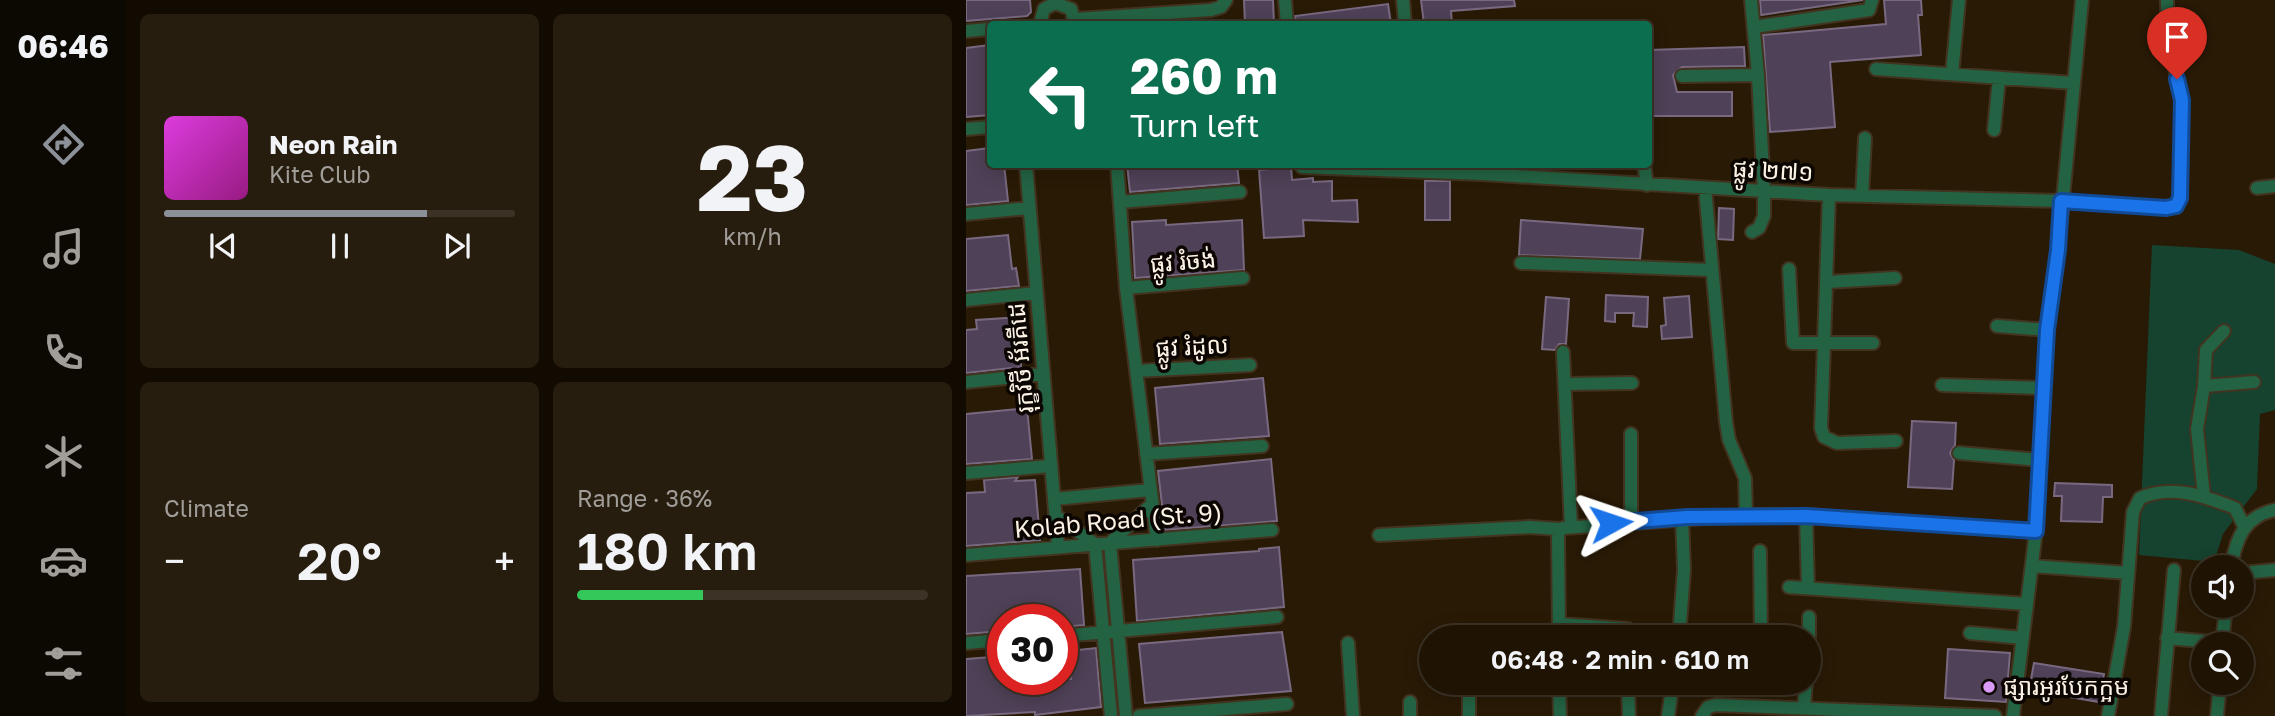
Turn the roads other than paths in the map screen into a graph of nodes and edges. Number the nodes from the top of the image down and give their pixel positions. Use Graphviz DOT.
graph roads {
  1 [pos="1226,0"];
  2 [pos="1285,0"];
  3 [pos="1403,0"];
  4 [pos="1751,0"];
  5 [pos="1872,0"];
  6 [pos="1959,0"];
  7 [pos="2082,0"];
  8 [pos="2167,0"];
  9 [pos="1047,3"];
  10 [pos="1066,3"];
  11 [pos="1040,21"];
  12 [pos="1075,21"];
  13 [pos="1086,21"];
  14 [pos="1287,21"];
  15 [pos="1405,21"];
  16 [pos="1754,27"];
  17 [pos="987,29"];
  18 [pos="966,31"];
  19 [pos="1875,69"];
  20 [pos="1952,74"];
  21 [pos="1682,76"];
  22 [pos="1999,78"];
  23 [pos="1758,80"];
  24 [pos="2073,83"];
  25 [pos="987,127"];
  26 [pos="966,129"];
  27 [pos="1994,130"];
  28 [pos="1865,138"];
  29 [pos="1026,168"];
  30 [pos="1117,168"];
  31 [pos="1328,168"];
  32 [pos="1645,168"];
  33 [pos="1647,185"];
  34 [pos="2275,186"];
  35 [pos="1705,188"];
  36 [pos="2258,188"];
  37 [pos="1240,192"];
  38 [pos="1764,192"];
  39 [pos="1829,195"];
  40 [pos="1862,196"];
  41 [pos="2061,201"];
  42 [pos="1120,202"];
  43 [pos="1029,208"];
  44 [pos="966,214"];
  45 [pos="1752,232"];
  46 [pos="1521,263"];
  47 [pos="1789,269"];
  48 [pos="1712,270"];
  49 [pos="1243,278"];
  50 [pos="1895,278"];
  51 [pos="1827,282"];
  52 [pos="1126,288"];
  53 [pos="1036,293"];
  54 [pos="966,300"];
  55 [pos="1997,326"];
  56 [pos="2047,330"];
  57 [pos="2224,331"];
  58 [pos="1824,343"];
  59 [pos="1873,343"];
  60 [pos="1563,352"];
  61 [pos="1251,365"];
  62 [pos="1136,371"];
  63 [pos="1043,374"];
  64 [pos="966,382"];
  65 [pos="2254,382"];
  66 [pos="1632,383"];
  67 [pos="1565,384"];
  68 [pos="1942,385"];
  69 [pos="2204,386"];
  70 [pos="2044,388"];
  71 [pos="1631,434"];
  72 [pos="1896,441"];
  73 [pos="1262,446"];
  74 [pos="1959,453"];
  75 [pos="1146,454"];
  76 [pos="2040,460"];
  77 [pos="1051,466"];
  78 [pos="966,473"];
  79 [pos="1150,490"];
  80 [pos="2204,496"];
  81 [pos="1054,499"];
  82 [pos="1152,504"];
  83 [pos="2275,510"];
  84 [pos="1055,515"];
  85 [pos="1746,515"];
  86 [pos="1806,516"];
  87 [pos="1682,517"];
  88 [pos="1631,521"];
  89 [pos="2244,526"];
  90 [pos="1565,528"];
  91 [pos="1272,530"];
  92 [pos="2036,531"];
  93 [pos="1379,535"];
  94 [pos="1157,540"];
  95 [pos="1110,543"];
  96 [pos="1095,544"];
  97 [pos="1058,547"];
  98 [pos="1760,551"];
  99 [pos="966,555"];
  100 [pos="2233,555"];
  101 [pos="2032,566"];
  102 [pos="2174,570"];
  103 [pos="2275,570"];
  104 [pos="2254,572"];
  105 [pos="2128,573"];
  106 [pos="1789,587"];
  107 [pos="1808,588"];
  108 [pos="2027,604"];
  109 [pos="1277,617"];
  110 [pos="1809,617"];
  111 [pos="1559,625"];
  112 [pos="1681,625"];
  113 [pos="1761,625"];
  114 [pos="1809,625"];
  115 [pos="1118,631"];
  116 [pos="1103,632"];
  117 [pos="1969,633"];
  118 [pos="1078,634"];
  119 [pos="2023,638"];
  120 [pos="2167,638"];
  121 [pos="2191,640"];
  122 [pos="987,641"];
  123 [pos="966,643"];
  124 [pos="1348,643"];
  125 [pos="1469,695"];
  126 [pos="1559,695"];
  127 [pos="1628,695"];
  128 [pos="1671,695"];
  129 [pos="1805,695"];
  130 [pos="2219,695"];
  131 [pos="1410,702"];
  132 [pos="1287,704"];
  133 [pos="1804,708"];
  134 [pos="1749,712"];
  135 [pos="1824,713"];
  136 [pos="1901,714"];
  137 [pos="1111,716"];
  138 [pos="1126,716"];
  139 [pos="1139,716"];
  140 [pos="1353,716"];
  141 [pos="1410,716"];
  142 [pos="1469,716"];
  143 [pos="1560,716"];
  144 [pos="1629,716"];
  145 [pos="1668,716"];
  146 [pos="1702,716"];
  147 [pos="1995,716"];
  148 [pos="2013,716"];
  149 [pos="2108,716"];
  150 [pos="2161,716"];
  151 [pos="2217,716"];
  1 -- 13 [label="street"];
  2 -- 14 [label="street"];
  3 -- 15 [label="street"];
  4 -- 16 [label="street"];
  5 -- 16 [label="street"];
  6 -- 20 [label="street"];
  7 -- 24 [label="street"];
  8 -- 41 [label="street, ផ្លូវ ២៧១"];
  9 -- 10 [label="street"];
  9 -- 11 [label="street"];
  10 -- 12 [label="street"];
  16 -- 23 [label="street"];
  17 -- 18 [label="street"];
  19 -- 20 [label="street"];
  20 -- 22 [label="street"];
  21 -- 23 [label="street"];
  22 -- 24 [label="street"];
  22 -- 27 [label="street"];
  23 -- 38 [label="street"];
  24 -- 41 [label="street"];
  25 -- 26 [label="street"];
  28 -- 40 [label="street"];
  29 -- 43 [label="street, រុក្ខវិថី អ័រគីដេ"];
  30 -- 42 [label="street"];
  31 -- 33 [label="street, ផ្លូវ ២៧១"];
  32 -- 33 [label="street"];
  33 -- 35 [label="street, ផ្លូវ ២៧១"];
  34 -- 36 [label="street"];
  35 -- 38 [label="street, ផ្លូវ ២៧១"];
  35 -- 48 [label="street"];
  37 -- 42 [label="street"];
  38 -- 39 [label="street, ផ្លូវ ២៧១"];
  38 -- 45 [label="street"];
  39 -- 40 [label="street, ផ្លូវ ២៧១"];
  39 -- 51 [label="street"];
  40 -- 41 [label="street, ផ្លូវ ២៧១"];
  41 -- 56 [label="street"];
  42 -- 52 [label="street"];
  43 -- 44 [label="street"];
  43 -- 53 [label="street, រុក្ខវិថី អ័រគីដេ"];
  46 -- 48 [label="street"];
  47 -- 58 [label="street"];
  48 -- 85 [label="street"];
  49 -- 52 [label="street, ផ្លូវ រំចង់"];
  50 -- 51 [label="street"];
  51 -- 58 [label="street"];
  52 -- 62 [label="street"];
  53 -- 54 [label="street"];
  53 -- 63 [label="street, រុក្ខវិថី អ័រគីដេ"];
  55 -- 56 [label="street"];
  56 -- 70 [label="street"];
  57 -- 69 [label="street"];
  58 -- 59 [label="street"];
  58 -- 72 [label="street"];
  60 -- 67 [label="street"];
  61 -- 62 [label="street, ផ្លូវ រំដូល"];
  62 -- 75 [label="street"];
  63 -- 64 [label="street"];
  63 -- 77 [label="street, រុក្ខវិថី អ័រគីដេ"];
  65 -- 69 [label="street"];
  66 -- 67 [label="street"];
  67 -- 90 [label="street"];
  68 -- 70 [label="street"];
  69 -- 80 [label="street"];
  70 -- 76 [label="street"];
  71 -- 88 [label="street"];
  73 -- 75 [label="street"];
  74 -- 76 [label="street"];
  75 -- 79 [label="street"];
  76 -- 92 [label="street"];
  77 -- 78 [label="street"];
  77 -- 81 [label="street, រុក្ខវិថី អ័រគីដេ"];
  79 -- 81 [label="street"];
  79 -- 82 [label="street"];
  80 -- 89 [label="street"];
  80 -- 105 [label="street"];
  81 -- 84 [label="street, រុក្ខវិថី អ័រគីដេ"];
  82 -- 94 [label="street"];
  82 -- 95 [label="street"];
  83 -- 89 [label="street"];
  84 -- 96 [label="street"];
  84 -- 97 [label="street, រុក្ខវិថី អ័រគីដេ"];
  85 -- 86 [label="street"];
  85 -- 87 [label="street"];
  86 -- 92 [label="street"];
  86 -- 107 [label="street"];
  87 -- 88 [label="street"];
  87 -- 112 [label="street"];
  88 -- 90 [label="street"];
  89 -- 100 [label="street"];
  90 -- 93 [label="street"];
  90 -- 111 [label="street"];
  91 -- 94 [label="street, Kolab Road (St. 9)"];
  92 -- 101 [label="street"];
  94 -- 95 [label="street, Kolab Road (St. 9)"];
  95 -- 96 [label="street, Kolab Road (St. 9)"];
  95 -- 115 [label="street"];
  96 -- 97 [label="street, Kolab Road (St. 9)"];
  96 -- 116 [label="street"];
  97 -- 99 [label="street, Kolab Road (St. 9)"];
  98 -- 113 [label="street"];
  101 -- 105 [label="street"];
  101 -- 108 [label="street"];
  102 -- 120 [label="street"];
  103 -- 104 [label="street"];
  105 -- 149 [label="street"];
  106 -- 107 [label="street"];
  107 -- 108 [label="street"];
  108 -- 119 [label="street"];
  109 -- 115 [label="street"];
  110 -- 114 [label="street"];
  115 -- 116 [label="street"];
  115 -- 138 [label="street"];
  116 -- 118 [label="street"];
  116 -- 137 [label="street"];
  117 -- 119 [label="street"];
  119 -- 148 [label="street"];
  120 -- 121 [label="street"];
  120 -- 150 [label="street"];
  122 -- 123 [label="street"];
  124 -- 140 [label="street"];
  125 -- 142 [label="street"];
  126 -- 143 [label="street"];
  127 -- 144 [label="street"];
  128 -- 145 [label="street"];
  129 -- 133 [label="street"];
  130 -- 151 [label="street"];
  131 -- 141 [label="street"];
  132 -- 139 [label="street"];
  133 -- 134 [label="street"];
  133 -- 135 [label="street"];
  134 -- 146 [label="street"];
  135 -- 136 [label="street"];
  136 -- 147 [label="street"];
}
